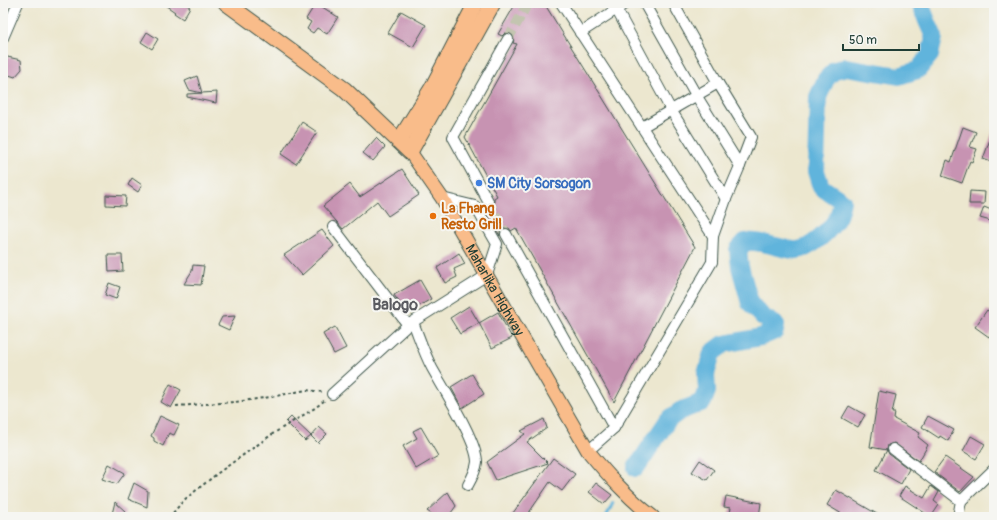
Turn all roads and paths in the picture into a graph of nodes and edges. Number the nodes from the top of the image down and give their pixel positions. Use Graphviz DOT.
graph roads {
  1 [pos="18,3"];
  2 [pos="226,3"];
  3 [pos="476,3"];
  4 [pos="493,3"];
  5 [pos="561,3"];
  6 [pos="626,3"];
  7 [pos="644,3"];
  8 [pos="673,3"];
  9 [pos="614,6"];
  10 [pos="580,33"];
  11 [pos="3,38"];
  12 [pos="508,39"];
  13 [pos="718,83"];
  14 [pos="696,95"];
  15 [pos="671,110"];
  16 [pos="642,127"];
  17 [pos="399,141"];
  18 [pos="410,152"];
  19 [pos="740,166"];
  20 [pos="442,198"];
  21 [pos="726,199"];
  22 [pos="488,201"];
  23 [pos="333,227"];
  24 [pos="506,234"];
  25 [pos="714,236"];
  26 [pos="486,274"];
  27 [pos="410,324"];
  28 [pos="332,394"];
  29 [pos="176,406"];
  30 [pos="614,428"];
  31 [pos="893,450"];
  32 [pos="588,451"];
  33 [pos="994,469"];
  34 [pos="468,485"];
  35 [pos="961,501"];
  36 [pos="173,513"];
  37 [pos="653,517"];
  38 [pos="958,517"];
  1 -- 11 [label="street"];
  2 -- 17 [label="highway, Maharlika Highway"];
  3 -- 17 [label="highway"];
  4 -- 18 [label="highway"];
  5 -- 10 [label="street"];
  6 -- 9 [label="street"];
  7 -- 14 [label="street"];
  8 -- 13 [label="street"];
  9 -- 10 [label="street"];
  9 -- 15 [label="street"];
  10 -- 16 [label="street"];
  12 -- 22 [label="street"];
  13 -- 14 [label="street"];
  13 -- 19 [label="street"];
  14 -- 15 [label="street"];
  14 -- 19 [label="street"];
  15 -- 16 [label="street"];
  15 -- 21 [label="street"];
  16 -- 25 [label="street"];
  17 -- 18 [label="highway, Maharlika Highway"];
  18 -- 20 [label="main road, Maharlika Highway"];
  19 -- 21 [label="street"];
  20 -- 26 [label="main road, Maharlika Highway"];
  20 -- 26 [label="street"];
  21 -- 25 [label="street"];
  23 -- 27 [label="street"];
  24 -- 30 [label="street"];
  25 -- 30 [label="street"];
  26 -- 27 [label="street"];
  26 -- 32 [label="main road, Maharlika Highway"];
  27 -- 28 [label="street"];
  27 -- 34 [label="street"];
  28 -- 29 [label="path"];
  28 -- 36 [label="path"];
  30 -- 32 [label="street"];
  31 -- 35 [label="street"];
  32 -- 37 [label="main road, Maharlika Highway"];
  33 -- 35 [label="street"];
  35 -- 38 [label="street"];
}
